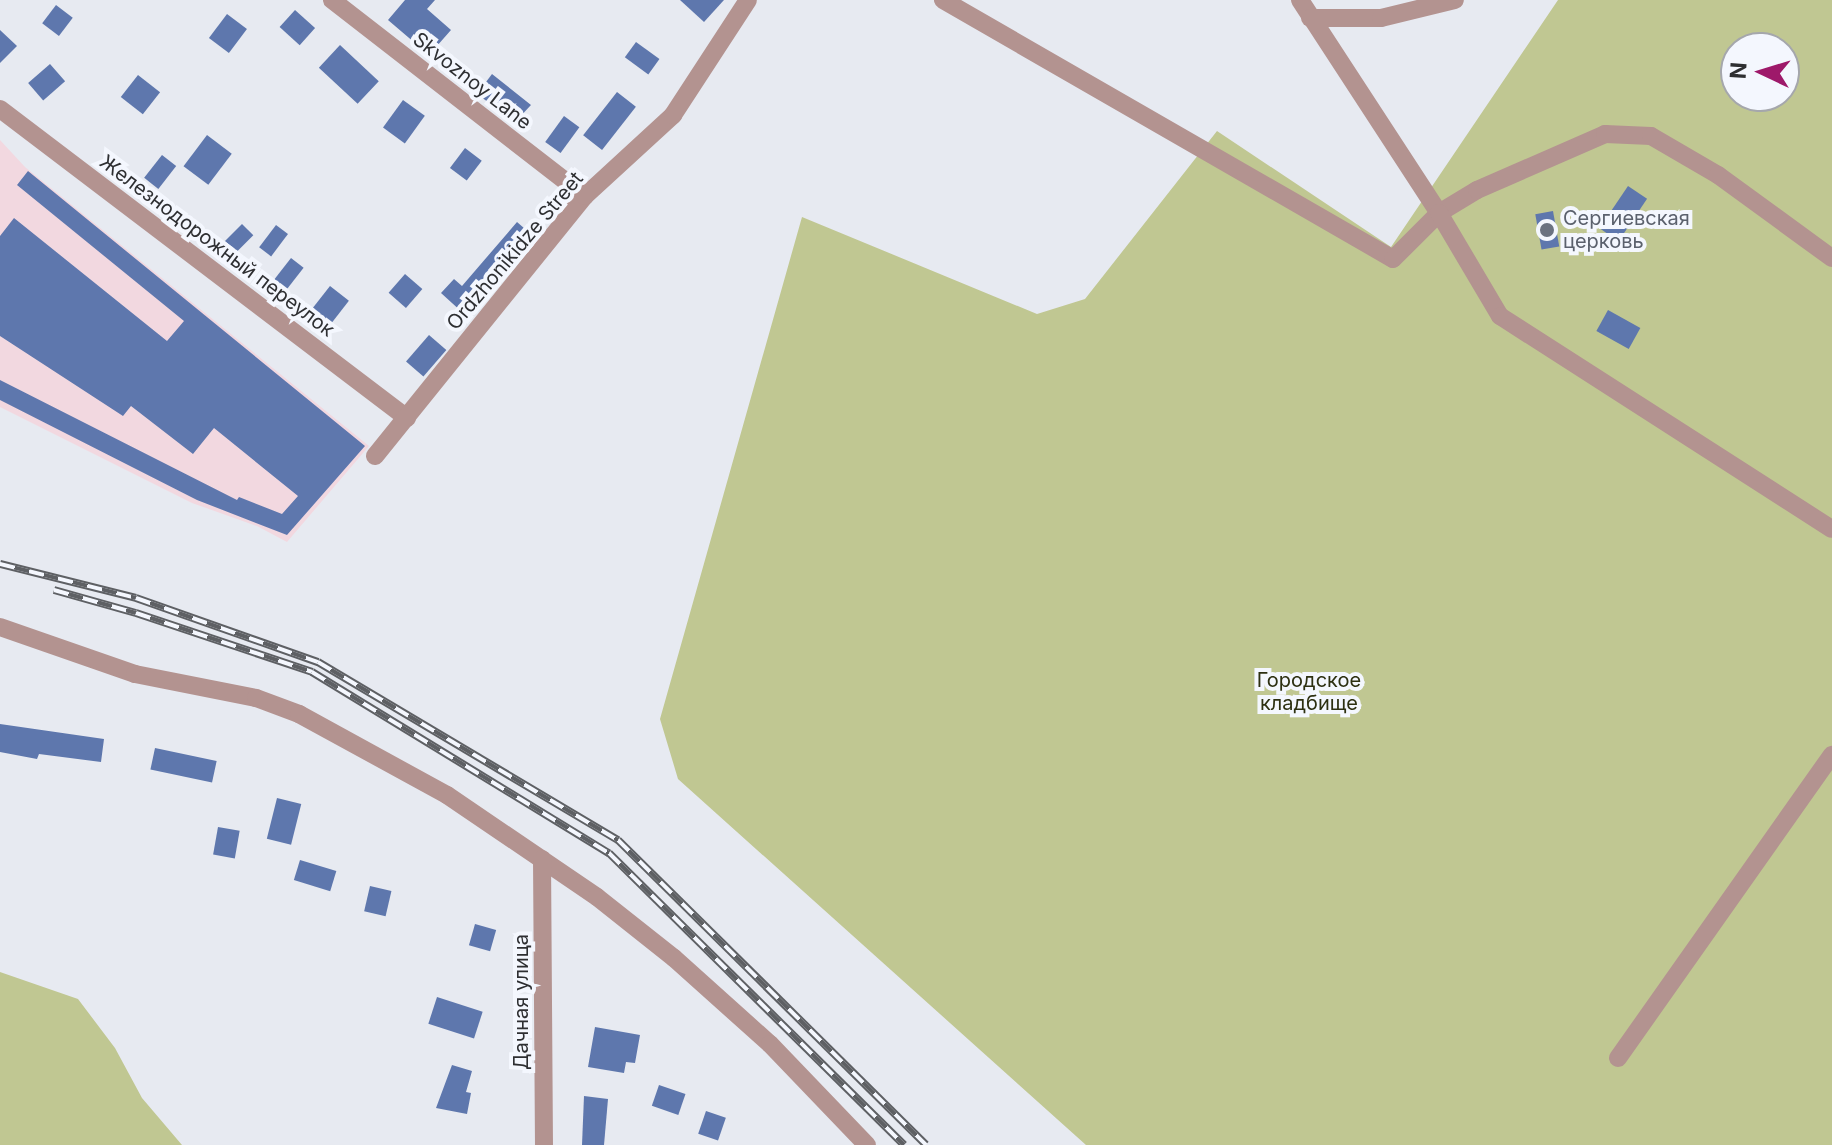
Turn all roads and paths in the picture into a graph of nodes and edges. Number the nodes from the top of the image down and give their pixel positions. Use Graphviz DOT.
graph roads {
  1 [pos="332,0"];
  2 [pos="748,0"];
  3 [pos="943,0"];
  4 [pos="1300,0"];
  5 [pos="1455,0"];
  6 [pos="1310,18"];
  7 [pos="0,109"];
  8 [pos="585,196"];
  9 [pos="1439,213"];
  10 [pos="1832,258"];
  11 [pos="407,418"];
  12 [pos="375,456"];
  13 [pos="1832,529"];
  14 [pos="0,627"];
  15 [pos="1832,755"];
  16 [pos="542,859"];
  17 [pos="1618,1058"];
  18 [pos="544,1145"];
  19 [pos="867,1145"];
  1 -- 8 [label="street, Skvoznoy Lane"];
  2 -- 8 [label="street, Ordzhonikidze Street"];
  3 -- 9 [label="street"];
  4 -- 6 [label="street"];
  5 -- 6 [label="street"];
  6 -- 9 [label="street"];
  7 -- 11 [label="street, Железнодорожный переулок"];
  8 -- 11 [label="street, Ordzhonikidze Street"];
  9 -- 10 [label="street"];
  9 -- 13 [label="street"];
  11 -- 12 [label="street, Ordzhonikidze Street"];
  14 -- 16 [label="street"];
  15 -- 17 [label="street"];
  16 -- 18 [label="street, Дачная улица"];
  16 -- 19 [label="street"];
}
